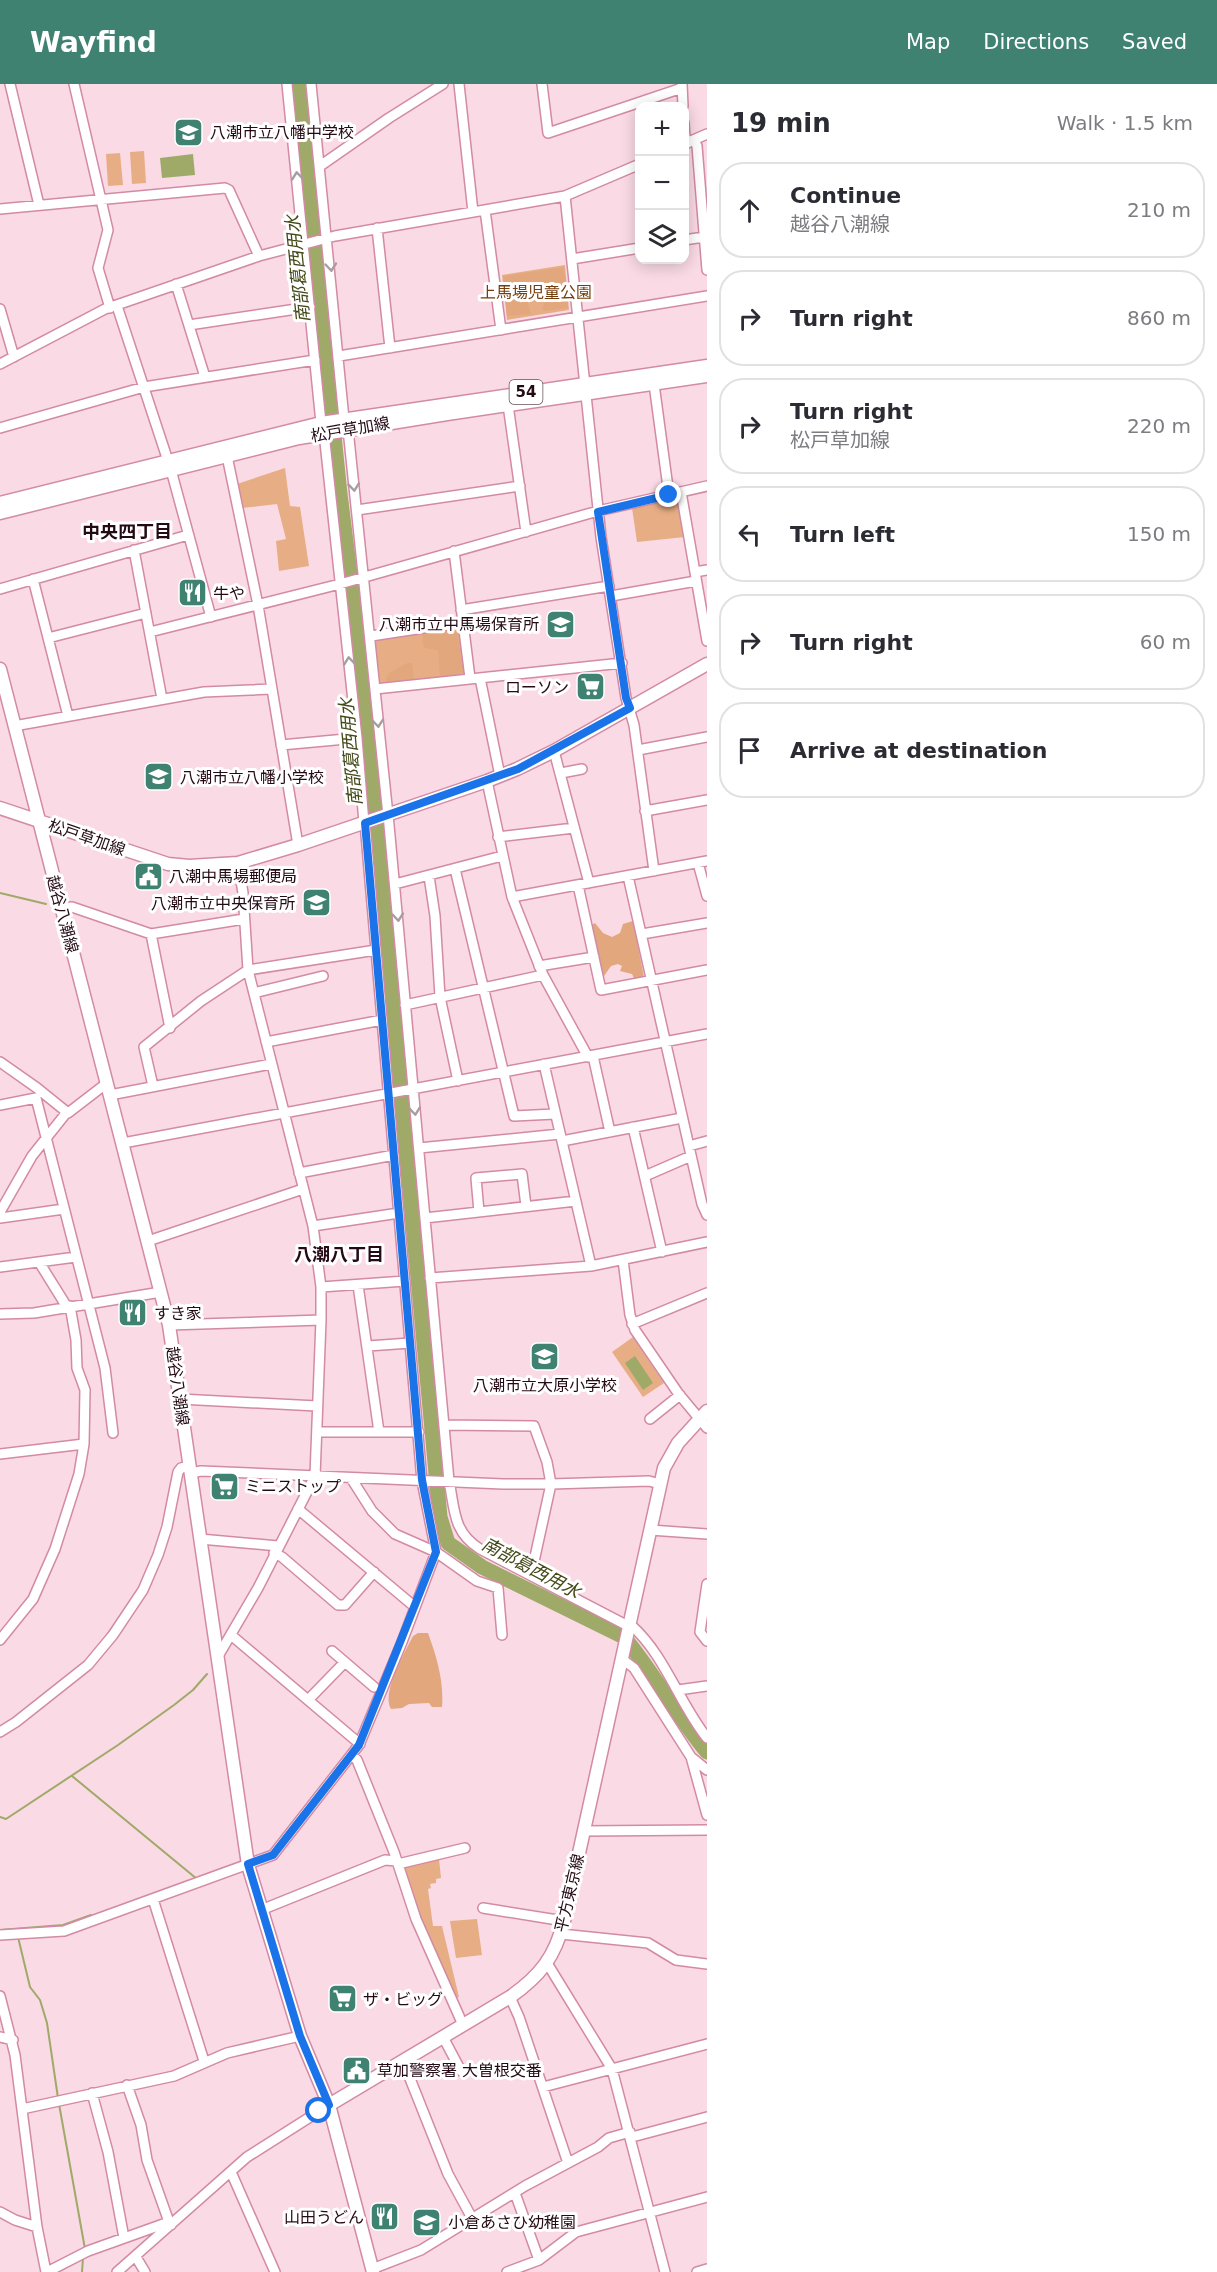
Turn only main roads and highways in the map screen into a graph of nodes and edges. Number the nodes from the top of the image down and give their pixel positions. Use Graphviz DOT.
graph roads {
  1 [pos="707,366"];
  2 [pos="707,376"];
  3 [pos="587,389"];
  4 [pos="346,424"];
  5 [pos="322,428"];
  6 [pos="170,466"];
  7 [pos="0,503"];
  8 [pos="0,513"];
  9 [pos="707,664"];
  10 [pos="0,669"];
  11 [pos="0,808"];
  12 [pos="39,821"];
  13 [pos="704,1419"];
  14 [pos="329,2105"];
  15 [pos="372,2271"];
  1 -- 3 [label="main road, 松戸草加線 / 54"];
  2 -- 3 [label="main road, 松戸草加線 / 54"];
  3 -- 4 [label="main road, 松戸草加線 / 54"];
  3 -- 4 [label="main road, 松戸草加線 / 54"];
  4 -- 5 [label="main road, 松戸草加線 / 54"];
  5 -- 6 [label="main road, 松戸草加線 / 54"];
  5 -- 6 [label="main road, 松戸草加線 / 54"];
  6 -- 7 [label="main road, 松戸草加線 / 54"];
  6 -- 8 [label="main road, 松戸草加線 / 54"];
  9 -- 12 [label="main road, 松戸草加線"];
  10 -- 12 [label="main road, 越谷八潮線"];
  11 -- 12 [label="main road, 松戸草加線"];
  12 -- 14 [label="main road, 越谷八潮線"];
  13 -- 14 [label="main road, 平方東京線"];
  14 -- 15 [label="main road"];
}
